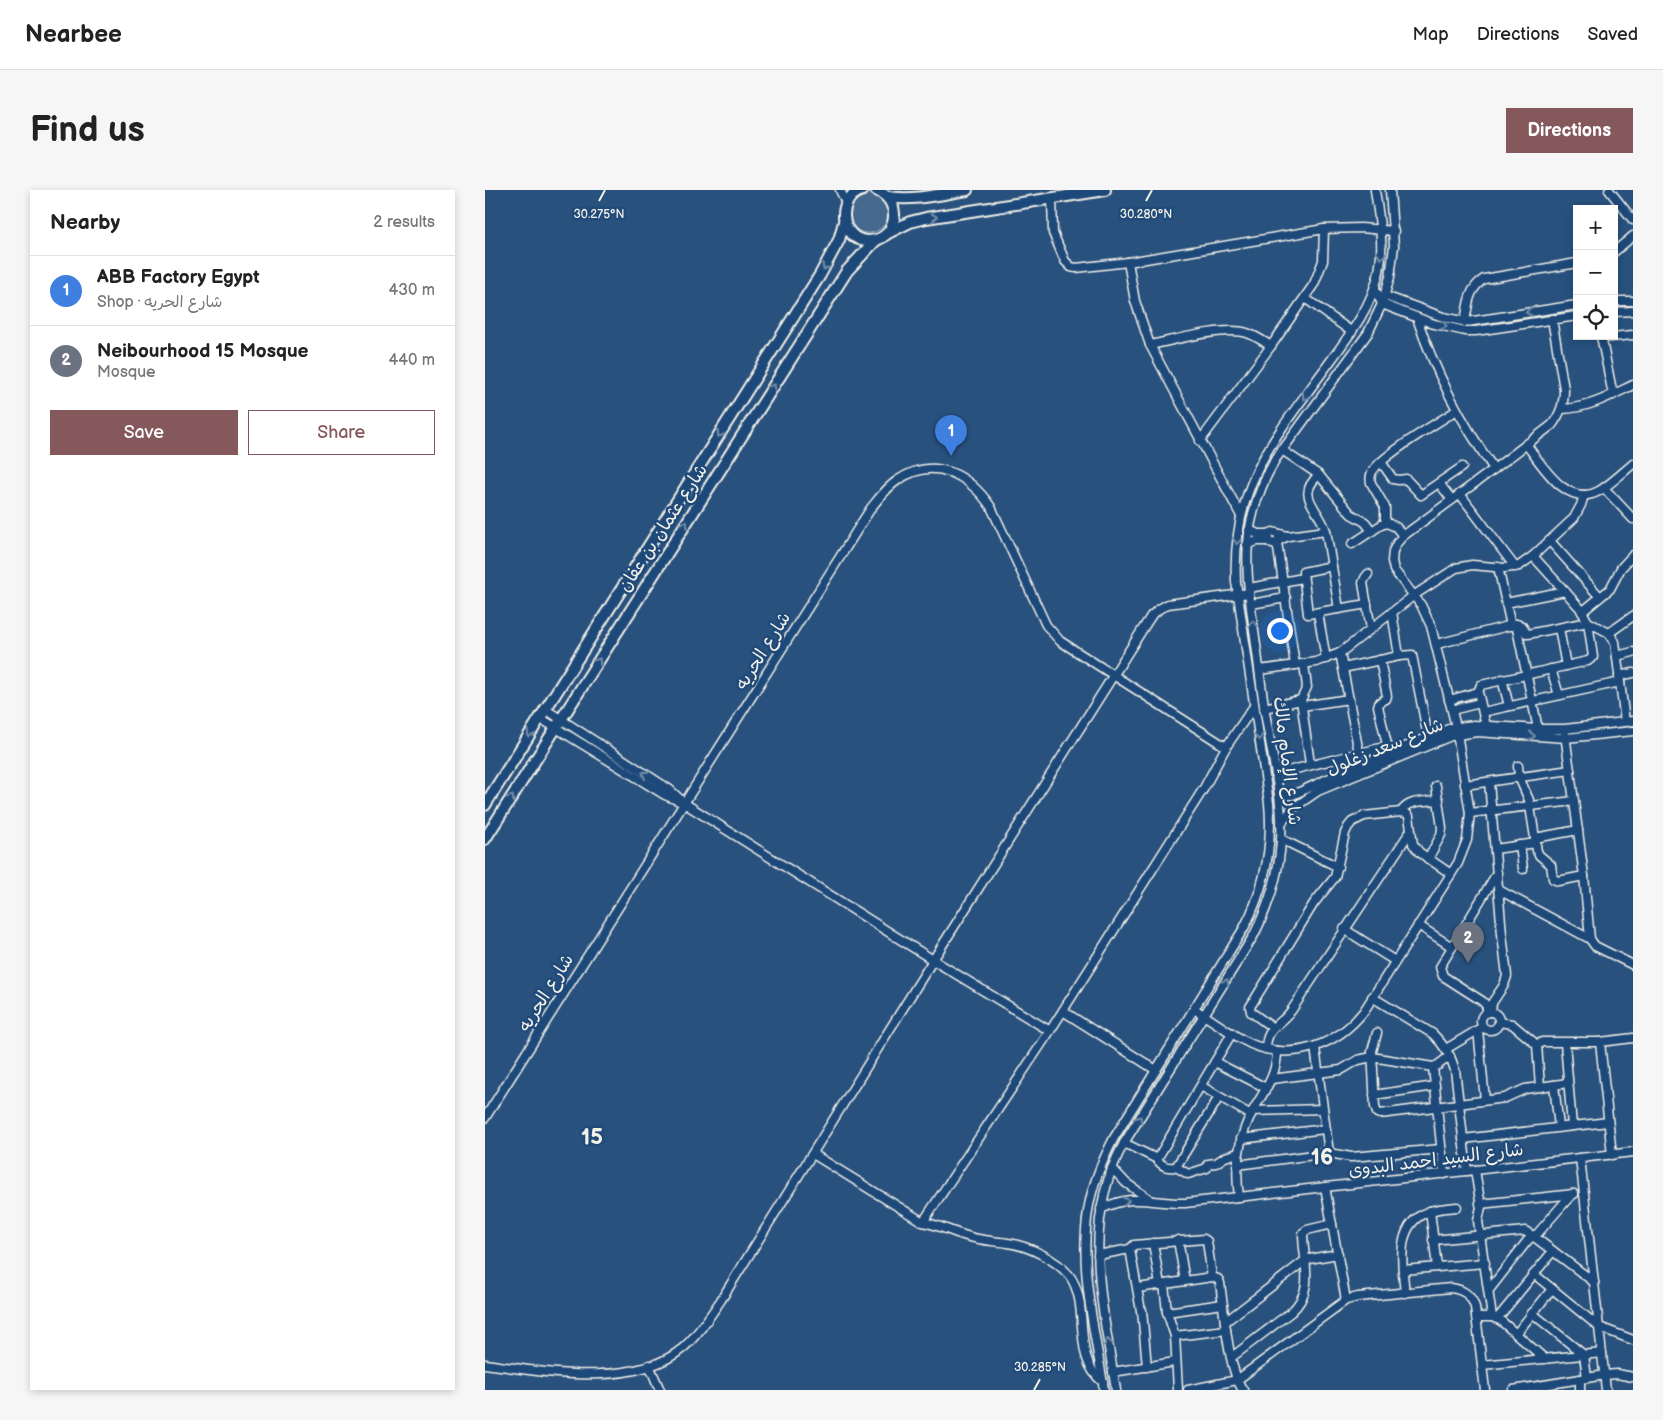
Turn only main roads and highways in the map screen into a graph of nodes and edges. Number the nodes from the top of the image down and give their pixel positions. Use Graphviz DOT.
graph roads {
  1 [pos="863,190"];
  2 [pos="877,190"];
  3 [pos="967,190"];
  4 [pos="1105,190"];
  5 [pos="888,197"];
  6 [pos="844,222"];
  7 [pos="888,233"];
  8 [pos="876,240"];
  9 [pos="485,805"];
  10 [pos="485,839"];
  1 -- 6 [label="main road, شارع عثمان بن عفان"];
  2 -- 5 [label="main road"];
  3 -- 5 [label="main road"];
  7 -- 4 [label="main road, one-way"];
  5 -- 7 [label="main road"];
  6 -- 8 [label="main road"];
  6 -- 9 [label="main road, شارع عثمان بن عفان, one-way"];
  7 -- 8 [label="main road, شارع عثمان بن عفان"];
  10 -- 8 [label="main road, شارع عثمان بن عفان, one-way"];
}
